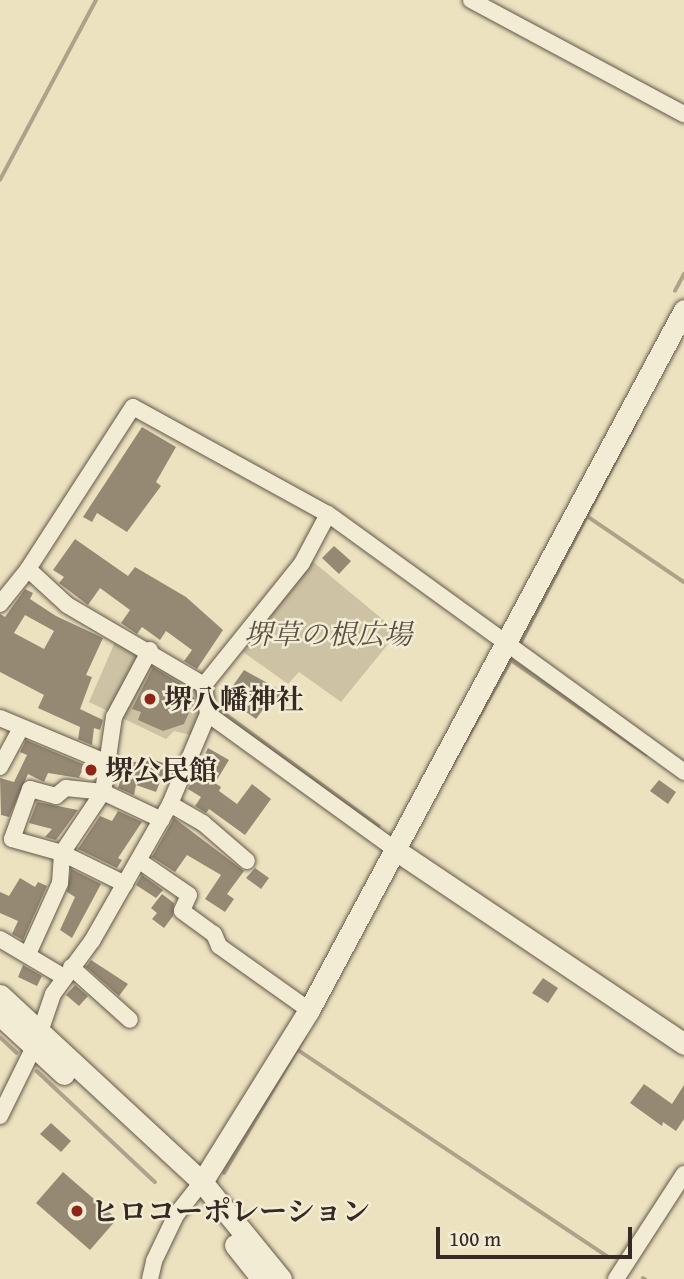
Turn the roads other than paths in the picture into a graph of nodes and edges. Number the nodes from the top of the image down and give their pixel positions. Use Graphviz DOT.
graph roads {
  1 [pos="471,0"];
  2 [pos="684,114"];
  3 [pos="684,310"];
  4 [pos="328,514"];
  5 [pos="29,569"];
  6 [pos="0,604"];
  7 [pos="505,646"];
  8 [pos="150,650"];
  9 [pos="204,685"];
  10 [pos="208,714"];
  11 [pos="0,718"];
  12 [pos="22,728"];
  13 [pos="681,763"];
  14 [pos="110,764"];
  15 [pos="0,767"];
  16 [pos="103,792"];
  17 [pos="170,804"];
  18 [pos="162,820"];
  19 [pos="8,822"];
  20 [pos="397,851"];
  21 [pos="62,853"];
  22 [pos="247,861"];
  23 [pos="141,862"];
  24 [pos="125,884"];
  25 [pos="0,939"];
  26 [pos="28,954"];
  27 [pos="68,972"];
  28 [pos="0,995"];
  29 [pos="309,1010"];
  30 [pos="0,1015"];
  31 [pos="130,1020"];
  32 [pos="37,1039"];
  33 [pos="684,1044"];
  34 [pos="0,1116"];
  35 [pos="684,1174"];
  36 [pos="198,1188"];
  37 [pos="150,1279"];
  38 [pos="262,1279"];
  39 [pos="281,1279"];
  40 [pos="616,1279"];
  1 -- 2 [label="street"];
  3 -- 7 [label="street"];
  4 -- 5 [label="street"];
  4 -- 7 [label="street"];
  4 -- 9 [label="street"];
  5 -- 6 [label="street"];
  5 -- 8 [label="street"];
  7 -- 13 [label="street"];
  7 -- 20 [label="street"];
  8 -- 9 [label="street"];
  8 -- 14 [label="street"];
  9 -- 10 [label="street"];
  10 -- 17 [label="street"];
  10 -- 20 [label="street"];
  11 -- 12 [label="street"];
  12 -- 14 [label="street"];
  12 -- 15 [label="street"];
  14 -- 16 [label="street"];
  16 -- 18 [label="street"];
  16 -- 19 [label="street"];
  16 -- 21 [label="street"];
  17 -- 18 [label="street"];
  17 -- 22 [label="street"];
  18 -- 23 [label="street"];
  19 -- 21 [label="street"];
  20 -- 29 [label="street"];
  20 -- 33 [label="street"];
  21 -- 24 [label="street"];
  21 -- 26 [label="street"];
  23 -- 24 [label="street"];
  23 -- 29 [label="street"];
  24 -- 27 [label="street"];
  25 -- 26 [label="street"];
  26 -- 27 [label="street"];
  27 -- 31 [label="street"];
  27 -- 32 [label="street"];
  28 -- 32 [label="street"];
  29 -- 36 [label="street"];
  30 -- 32 [label="street"];
  32 -- 34 [label="street"];
  32 -- 36 [label="street"];
  35 -- 40 [label="street"];
  36 -- 37 [label="street"];
  36 -- 38 [label="street"];
  36 -- 39 [label="street"];
}
